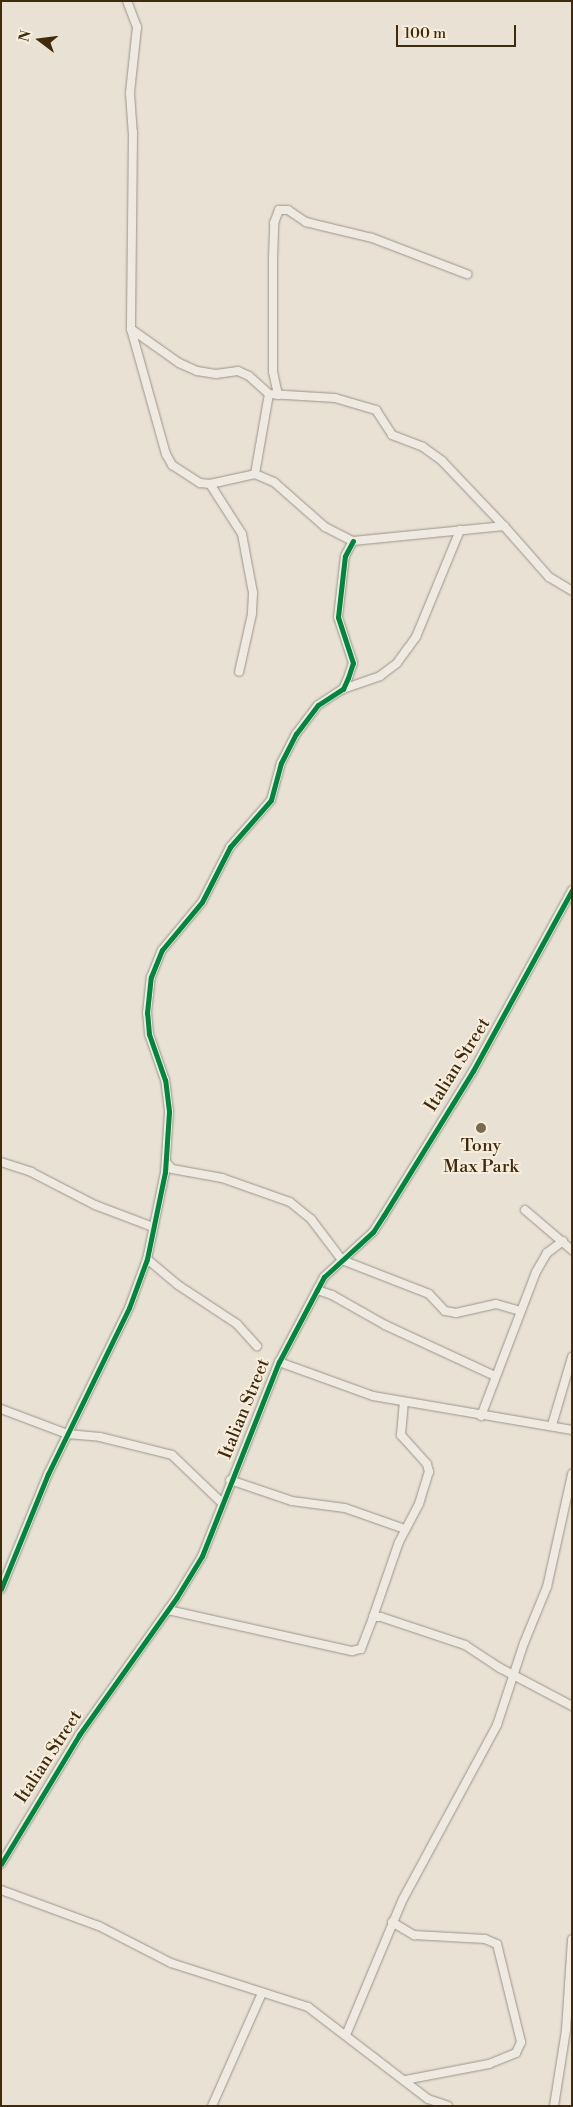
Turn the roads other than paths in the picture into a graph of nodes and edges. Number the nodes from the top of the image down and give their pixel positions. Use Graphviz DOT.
graph roads {
  1 [pos="127,1"];
  2 [pos="467,274"];
  3 [pos="131,329"];
  4 [pos="269,394"];
  5 [pos="278,395"];
  6 [pos="255,474"];
  7 [pos="210,484"];
  8 [pos="504,526"];
  9 [pos="460,530"];
  10 [pos="353,541"];
  11 [pos="572,591"];
  12 [pos="239,672"];
  13 [pos="343,689"];
  14 [pos="571,891"];
  15 [pos="1,1162"];
  16 [pos="166,1162"];
  17 [pos="525,1210"];
  18 [pos="153,1227"];
  19 [pos="563,1241"];
  20 [pos="572,1250"];
  21 [pos="147,1259"];
  22 [pos="342,1260"];
  23 [pos="317,1290"];
  24 [pos="520,1311"];
  25 [pos="257,1346"];
  26 [pos="572,1357"];
  27 [pos="279,1362"];
  28 [pos="495,1376"];
  29 [pos="404,1403"];
  30 [pos="1,1409"];
  31 [pos="481,1416"];
  32 [pos="552,1425"];
  33 [pos="572,1430"];
  34 [pos="67,1434"];
  35 [pos="572,1474"];
  36 [pos="230,1480"];
  37 [pos="222,1503"];
  38 [pos="405,1529"];
  39 [pos="1,1589"];
  40 [pos="168,1610"];
  41 [pos="373,1617"];
  42 [pos="514,1676"];
  43 [pos="572,1706"];
  44 [pos="1,1864"];
  45 [pos="1,1890"];
  46 [pos="392,1922"];
  47 [pos="572,1939"];
  48 [pos="262,1993"];
  49 [pos="346,2036"];
  50 [pos="405,2080"];
  51 [pos="212,2106"];
  52 [pos="448,2106"];
  53 [pos="554,2106"];
  1 -- 3 [label="street"];
  2 -- 5 [label="street"];
  3 -- 4 [label="street"];
  3 -- 7 [label="street"];
  4 -- 5 [label="street"];
  4 -- 6 [label="street"];
  5 -- 8 [label="street"];
  6 -- 7 [label="street"];
  6 -- 10 [label="street"];
  7 -- 12 [label="street"];
  8 -- 9 [label="street"];
  8 -- 11 [label="street"];
  9 -- 10 [label="street"];
  9 -- 13 [label="street"];
  10 -- 13 [label="street"];
  13 -- 16 [label="street"];
  14 -- 22 [label="street, Italian Street"];
  15 -- 18 [label="street"];
  16 -- 18 [label="street"];
  16 -- 22 [label="street"];
  17 -- 19 [label="street"];
  18 -- 21 [label="street"];
  19 -- 20 [label="street"];
  19 -- 24 [label="street"];
  21 -- 25 [label="street"];
  21 -- 34 [label="street"];
  22 -- 23 [label="street, Italian Street"];
  22 -- 24 [label="street"];
  23 -- 27 [label="street, Italian Street"];
  23 -- 28 [label="street"];
  24 -- 28 [label="street"];
  26 -- 32 [label="street"];
  27 -- 29 [label="street"];
  27 -- 36 [label="street, Italian Street"];
  28 -- 31 [label="street"];
  29 -- 31 [label="street"];
  29 -- 38 [label="street"];
  30 -- 34 [label="street"];
  31 -- 32 [label="street"];
  32 -- 33 [label="street"];
  34 -- 37 [label="street"];
  34 -- 39 [label="street"];
  35 -- 42 [label="street"];
  36 -- 37 [label="street, Italian Street"];
  36 -- 38 [label="street"];
  37 -- 40 [label="street, Italian Street"];
  38 -- 41 [label="street"];
  40 -- 41 [label="street"];
  40 -- 44 [label="street, Italian Street"];
  41 -- 42 [label="street"];
  42 -- 43 [label="street"];
  42 -- 46 [label="street"];
  45 -- 48 [label="street"];
  46 -- 49 [label="street"];
  46 -- 50 [label="street"];
  47 -- 53 [label="street"];
  48 -- 49 [label="street"];
  48 -- 51 [label="street"];
  49 -- 50 [label="street"];
  50 -- 52 [label="street"];
}
